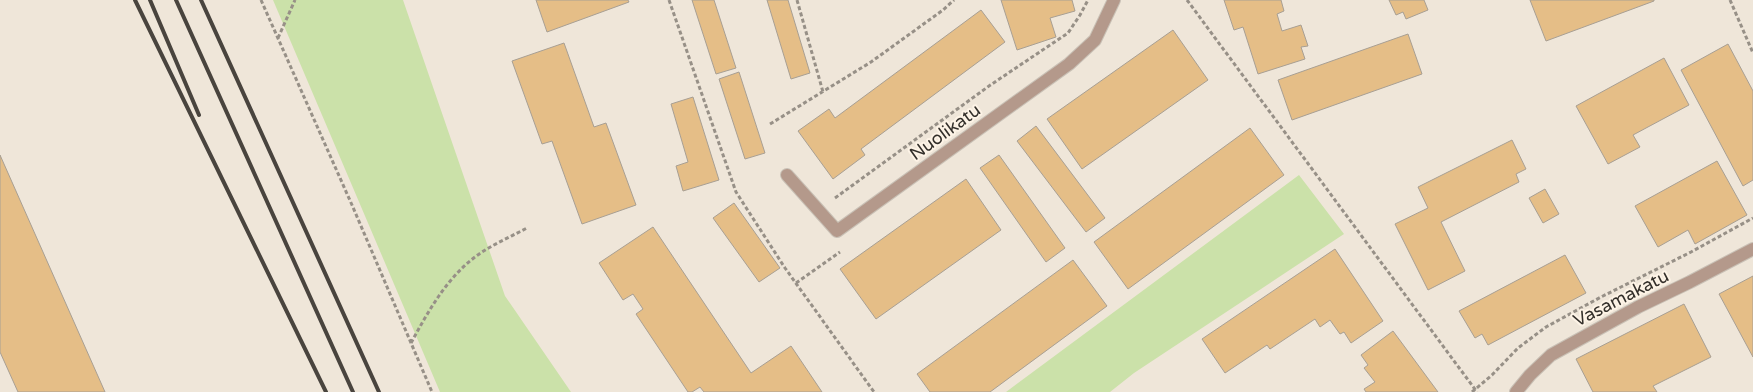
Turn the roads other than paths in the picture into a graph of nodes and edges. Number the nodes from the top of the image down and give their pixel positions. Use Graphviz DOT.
graph roads {
  1 [pos="1114,0"];
  2 [pos="787,175"];
  3 [pos="1753,249"];
  4 [pos="1516,392"];
  1 -- 2 [label="street, Nuolikatu"];
  3 -- 4 [label="street, Vasamakatu"];
}
